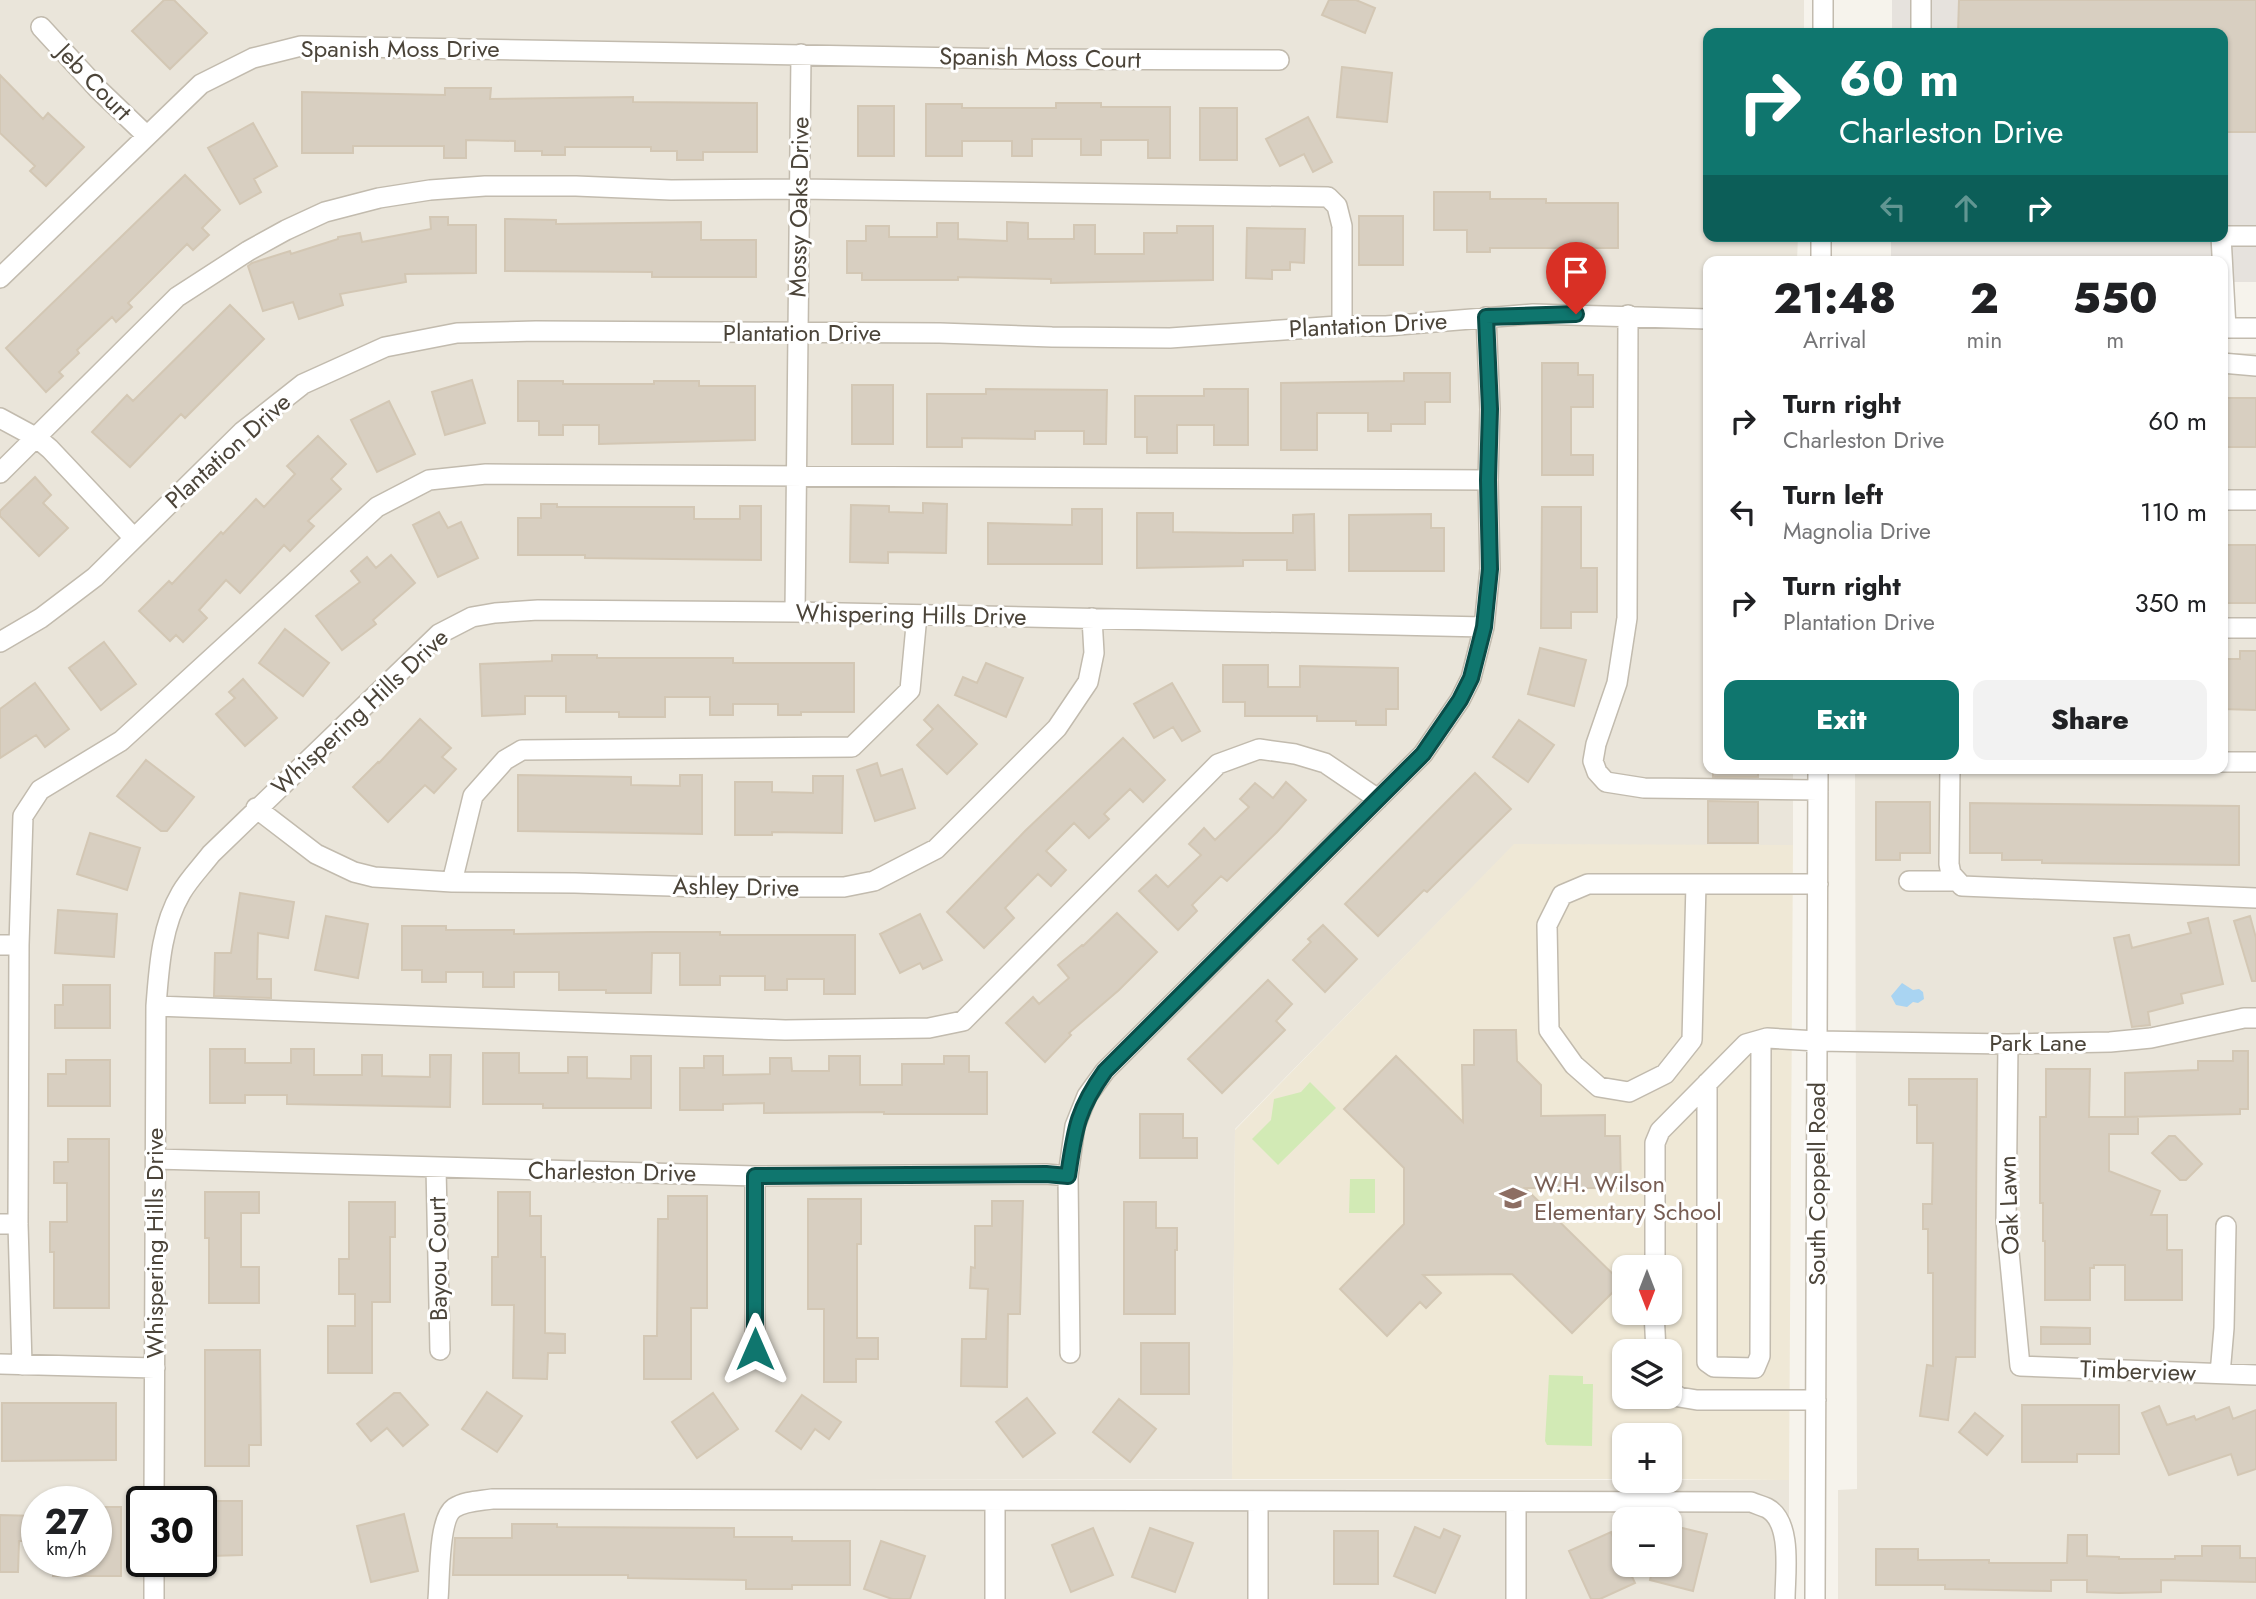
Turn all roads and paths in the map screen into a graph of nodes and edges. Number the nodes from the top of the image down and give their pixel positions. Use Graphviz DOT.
graph roads {
  1 [pos="1823,0"];
  2 [pos="1921,0"];
  3 [pos="41,27"];
  4 [pos="1823,28"];
  5 [pos="1922,28"];
  6 [pos="801,54"];
  7 [pos="1279,60"];
  8 [pos="147,136"];
  9 [pos="799,189"];
  10 [pos="2228,236"];
  11 [pos="2256,236"];
  12 [pos="0,278"];
  13 [pos="1628,316"];
  14 [pos="1486,317"];
  15 [pos="1703,319"];
  16 [pos="1342,326"];
  17 [pos="2228,328"];
  18 [pos="2256,328"];
  19 [pos="798,334"];
  20 [pos="2228,364"];
  21 [pos="2256,366"];
  22 [pos="0,418"];
  23 [pos="37,438"];
  24 [pos="0,473"];
  25 [pos="798,475"];
  26 [pos="1488,480"];
  27 [pos="2228,500"];
  28 [pos="2256,500"];
  29 [pos="134,538"];
  30 [pos="795,612"];
  31 [pos="917,615"];
  32 [pos="1092,618"];
  33 [pos="1484,627"];
  34 [pos="2228,628"];
  35 [pos="2256,628"];
  36 [pos="0,642"];
  37 [pos="2228,762"];
  38 [pos="2256,762"];
  39 [pos="1818,774"];
  40 [pos="1950,774"];
  41 [pos="1818,790"];
  42 [pos="1378,799"];
  43 [pos="256,808"];
  44 [pos="1909,881"];
  45 [pos="1955,881"];
  46 [pos="452,882"];
  47 [pos="1696,884"];
  48 [pos="1818,884"];
  49 [pos="2256,898"];
  50 [pos="9,945"];
  51 [pos="156,1006"];
  52 [pos="2256,1018"];
  53 [pos="1761,1040"];
  54 [pos="1817,1041"];
  55 [pos="2008,1044"];
  56 [pos="1707,1083"];
  57 [pos="156,1159"];
  58 [pos="436,1168"];
  59 [pos="755,1176"];
  60 [pos="1068,1176"];
  61 [pos="9,1224"];
  62 [pos="2226,1226"];
  63 [pos="1655,1255"];
  64 [pos="755,1349"];
  65 [pos="440,1350"];
  66 [pos="1070,1353"];
  67 [pos="0,1364"];
  68 [pos="22,1365"];
  69 [pos="2020,1366"];
  70 [pos="155,1368"];
  71 [pos="2220,1374"];
  72 [pos="2256,1376"];
  73 [pos="1682,1398"];
  74 [pos="1816,1400"];
  75 [pos="154,1486"];
  76 [pos="995,1501"];
  77 [pos="1258,1501"];
  78 [pos="1516,1502"];
  79 [pos="154,1577"];
  80 [pos="154,1599"];
  81 [pos="438,1599"];
  82 [pos="995,1599"];
  83 [pos="1258,1599"];
  84 [pos="1516,1599"];
  85 [pos="1785,1599"];
  86 [pos="1815,1599"];
  1 -- 4 [label="street"];
  2 -- 5 [label="street"];
  3 -- 8 [label="street, Jeb Court"];
  6 -- 7 [label="street, Spanish Moss Court"];
  6 -- 8 [label="street, Spanish Moss Drive"];
  6 -- 9 [label="street, Mossy Oaks Drive"];
  8 -- 12 [label="street, Spanish Moss Drive"];
  9 -- 16 [label="street"];
  9 -- 19 [label="street, Mossy Oaks Drive"];
  9 -- 23 [label="street"];
  10 -- 11 [label="street"];
  13 -- 14 [label="street, Plantation Drive"];
  13 -- 15 [label="street, Plantation Drive"];
  13 -- 41 [label="street"];
  14 -- 16 [label="street, Plantation Drive"];
  14 -- 26 [label="street"];
  16 -- 19 [label="street, Plantation Drive"];
  17 -- 18 [label="street"];
  19 -- 25 [label="street, Mossy Oaks Drive"];
  19 -- 29 [label="street, Plantation Drive"];
  20 -- 21 [label="street"];
  22 -- 23 [label="street"];
  23 -- 24 [label="street"];
  23 -- 29 [label="street"];
  25 -- 26 [label="street"];
  25 -- 30 [label="street, Mossy Oaks Drive"];
  25 -- 50 [label="street"];
  26 -- 33 [label="street"];
  27 -- 28 [label="street"];
  29 -- 36 [label="street, Plantation Drive"];
  30 -- 31 [label="street, Whispering Hills Drive"];
  30 -- 43 [label="street, Whispering Hills Drive"];
  31 -- 32 [label="street, Whispering Hills Drive"];
  31 -- 46 [label="street"];
  32 -- 33 [label="street, Whispering Hills Drive"];
  32 -- 46 [label="street, Ashley Drive"];
  33 -- 42 [label="street"];
  34 -- 35 [label="street"];
  37 -- 38 [label="street"];
  39 -- 41 [label="street, South Coppell Road"];
  40 -- 45 [label="street"];
  41 -- 48 [label="street, South Coppell Road"];
  42 -- 51 [label="street"];
  42 -- 60 [label="street"];
  43 -- 46 [label="street, Ashley Drive"];
  43 -- 51 [label="street, Whispering Hills Drive"];
  44 -- 45 [label="street"];
  45 -- 49 [label="street"];
  47 -- 47 [label="street"];
  47 -- 48 [label="street"];
  48 -- 54 [label="street, South Coppell Road"];
  50 -- 61 [label="street"];
  51 -- 57 [label="street, Whispering Hills Drive"];
  52 -- 55 [label="street, Park Lane"];
  53 -- 54 [label="street, Park Lane"];
  53 -- 56 [label="street"];
  53 -- 56 [label="street"];
  54 -- 55 [label="street, Park Lane"];
  54 -- 74 [label="street, South Coppell Road"];
  55 -- 69 [label="street, Oak Lawn"];
  56 -- 63 [label="street"];
  57 -- 58 [label="street, Charleston Drive"];
  57 -- 70 [label="street, Whispering Hills Drive"];
  58 -- 59 [label="street, Charleston Drive"];
  58 -- 65 [label="street, Bayou Court"];
  59 -- 60 [label="street, Charleston Drive"];
  59 -- 64 [label="street"];
  60 -- 66 [label="street"];
  61 -- 68 [label="street"];
  62 -- 71 [label="street"];
  67 -- 68 [label="street"];
  68 -- 70 [label="street"];
  69 -- 71 [label="street, Timberview"];
  70 -- 75 [label="street, Whispering Hills Drive"];
  71 -- 72 [label="street, Timberview"];
  73 -- 74 [label="street"];
  74 -- 86 [label="street, South Coppell Road"];
  76 -- 77 [label="street"];
  76 -- 81 [label="street"];
  76 -- 82 [label="street"];
  77 -- 78 [label="street"];
  77 -- 83 [label="street"];
  78 -- 84 [label="street"];
  78 -- 85 [label="street"];
  79 -- 80 [label="street"];
}
